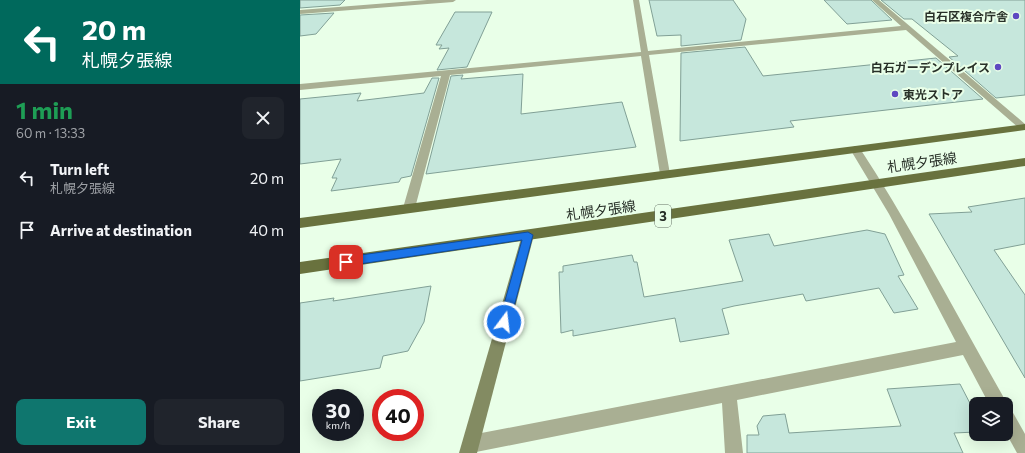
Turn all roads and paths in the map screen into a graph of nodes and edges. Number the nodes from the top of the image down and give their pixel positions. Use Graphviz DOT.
graph roads {
  1 [pos="453,0"];
  2 [pos="636,0"];
  3 [pos="875,0"];
  4 [pos="383,3"];
  5 [pos="300,12"];
  6 [pos="908,28"];
  7 [pos="644,54"];
  8 [pos="446,73"];
  9 [pos="300,87"];
  10 [pos="1024,127"];
  11 [pos="855,149"];
  12 [pos="1025,162"];
  13 [pos="665,174"];
  14 [pos="878,184"];
  15 [pos="409,208"];
  16 [pos="300,223"];
  17 [pos="528,235"];
  18 [pos="300,268"];
  19 [pos="966,347"];
  20 [pos="729,394"];
  21 [pos="994,397"];
  22 [pos="1013,430"];
  23 [pos="469,448"];
  24 [pos="1025,451"];
  25 [pos="734,453"];
  1 -- 4 [label="street"];
  2 -- 7 [label="street"];
  3 -- 6 [label="street"];
  4 -- 5 [label="street"];
  6 -- 7 [label="street"];
  6 -- 10 [label="street"];
  7 -- 8 [label="street"];
  7 -- 13 [label="street"];
  8 -- 9 [label="street"];
  8 -- 15 [label="street"];
  10 -- 11 [label="main road, 札幌夕張線"];
  11 -- 13 [label="main road, 札幌夕張線"];
  11 -- 14 [label="street"];
  12 -- 14 [label="main road, 札幌夕張線 / 3"];
  13 -- 15 [label="main road, 札幌夕張線"];
  14 -- 17 [label="main road, 札幌夕張線 / 3"];
  14 -- 19 [label="street"];
  15 -- 16 [label="main road, 札幌夕張線"];
  17 -- 18 [label="main road, 札幌夕張線 / 3"];
  17 -- 23 [label="street"];
  19 -- 20 [label="street"];
  19 -- 21 [label="street"];
  20 -- 23 [label="street"];
  20 -- 25 [label="street"];
  22 -- 24 [label="street"];
}
